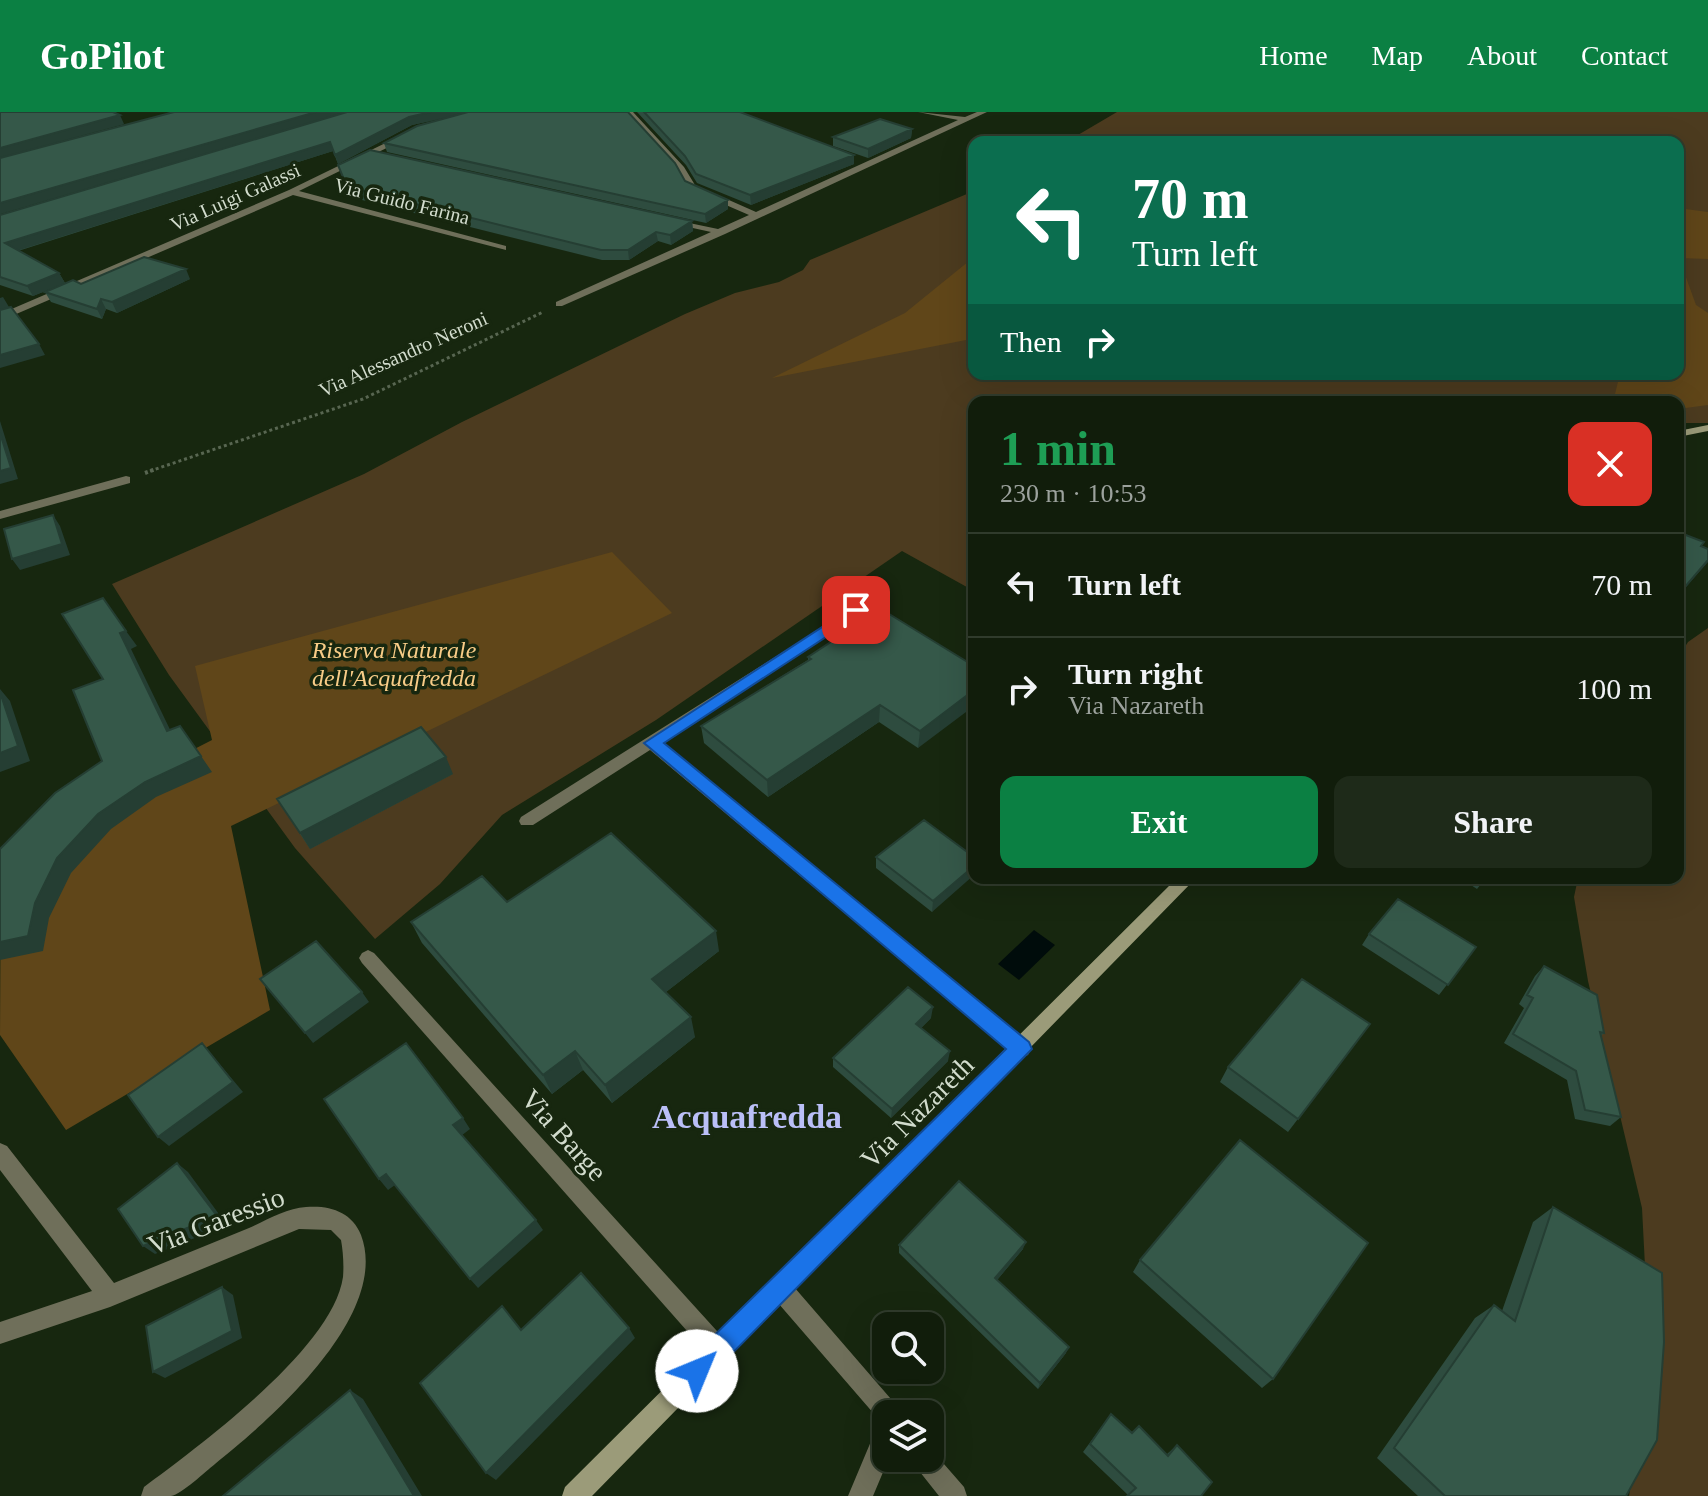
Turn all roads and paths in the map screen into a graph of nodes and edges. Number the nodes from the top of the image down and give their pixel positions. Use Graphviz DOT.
graph roads {
  1 [pos="629,112"];
  2 [pos="922,112"];
  3 [pos="983,112"];
  4 [pos="968,120"];
  5 [pos="413,132"];
  6 [pos="374,154"];
  7 [pos="389,157"];
  8 [pos="858,160"];
  9 [pos="871,165"];
  10 [pos="292,192"];
  11 [pos="757,215"];
  12 [pos="661,219"];
  13 [pos="722,232"];
  14 [pos="503,248"];
  15 [pos="559,304"];
  16 [pos="0,318"];
  17 [pos="1708,428"];
  18 [pos="1684,433"];
  19 [pos="126,480"];
  20 [pos="0,515"];
  21 [pos="856,610"];
  22 [pos="652,743"];
  23 [pos="527,821"];
  24 [pos="1182,884"];
  25 [pos="368,958"];
  26 [pos="1021,1049"];
  27 [pos="0,1153"];
  28 [pos="780,1288"];
  29 [pos="110,1296"];
  30 [pos="0,1333"];
  31 [pos="718,1349"];
  32 [pos="877,1400"];
  33 [pos="872,1468"];
  34 [pos="936,1472"];
  35 [pos="153,1496"];
  36 [pos="574,1496"];
  37 [pos="860,1496"];
  38 [pos="955,1496"];
  1 -- 11 [label="street"];
  2 -- 4 [label="street"];
  3 -- 4 [label="street"];
  4 -- 9 [label="street"];
  5 -- 6 [label="street, Via Luigi Galassi"];
  6 -- 7 [label="street"];
  6 -- 10 [label="street, Via Luigi Galassi"];
  8 -- 9 [label="street"];
  9 -- 11 [label="street"];
  10 -- 14 [label="street, Via Guido Farina"];
  10 -- 16 [label="street, Via Luigi Galassi"];
  11 -- 13 [label="street"];
  12 -- 13 [label="street"];
  13 -- 15 [label="street"];
  15 -- 19 [label="path, Via Alessandro Neroni"];
  17 -- 18 [label="street"];
  19 -- 20 [label="street"];
  21 -- 22 [label="street"];
  22 -- 23 [label="street"];
  22 -- 26 [label="street"];
  24 -- 26 [label="street, Via Nazareth"];
  25 -- 31 [label="street, Via Barge"];
  26 -- 28 [label="street, Via Nazareth"];
  27 -- 29 [label="street"];
  28 -- 31 [label="street, Via Nazareth"];
  28 -- 32 [label="street"];
  29 -- 30 [label="street, Via Garessio"];
  29 -- 35 [label="street, Via Garessio"];
  31 -- 36 [label="street, Via Nazareth"];
  33 -- 37 [label="street"];
  34 -- 38 [label="street"];
}
